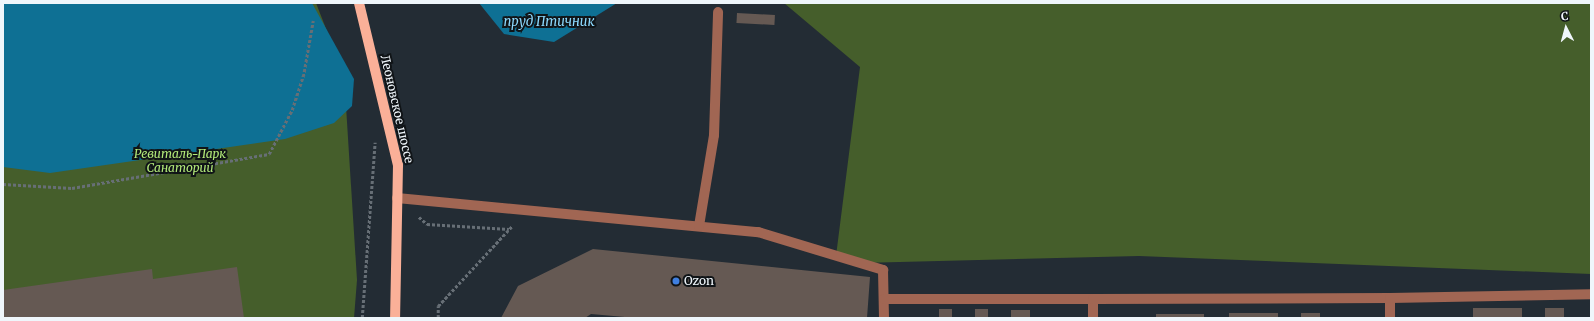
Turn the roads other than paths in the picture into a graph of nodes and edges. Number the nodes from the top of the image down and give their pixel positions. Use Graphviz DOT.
graph roads {
  1 [pos="359,3"];
  2 [pos="718,12"];
  3 [pos="397,198"];
  4 [pos="699,226"];
  5 [pos="1591,294"];
  6 [pos="1390,298"];
  7 [pos="884,299"];
  8 [pos="1093,299"];
  9 [pos="396,318"];
  10 [pos="884,318"];
  11 [pos="1094,318"];
  12 [pos="1390,318"];
  1 -- 3 [label="main road, Леоновское шоссе"];
  2 -- 4 [label="lane"];
  3 -- 4 [label="lane"];
  3 -- 9 [label="main road, Леоновское шоссе"];
  4 -- 7 [label="lane"];
  5 -- 6 [label="lane"];
  6 -- 8 [label="lane"];
  6 -- 12 [label="lane"];
  7 -- 8 [label="lane"];
  7 -- 10 [label="lane"];
  8 -- 11 [label="lane"];
}
